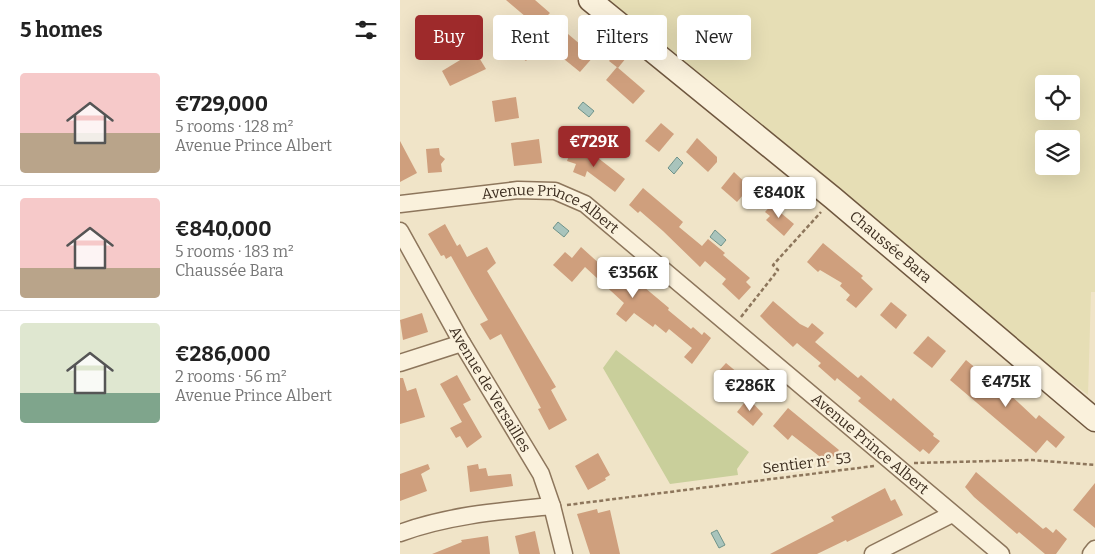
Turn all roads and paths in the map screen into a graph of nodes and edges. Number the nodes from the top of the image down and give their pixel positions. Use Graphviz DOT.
graph roads {
  1 [pos="590,0"];
  2 [pos="833,198"];
  3 [pos="400,204"];
  4 [pos="400,231"];
  5 [pos="732,328"];
  6 [pos="462,343"];
  7 [pos="400,363"];
  8 [pos="1095,420"];
  9 [pos="892,463"];
  10 [pos="1095,465"];
  11 [pos="552,506"];
  12 [pos="952,514"];
  13 [pos="400,532"];
  14 [pos="1095,550"];
  15 [pos="564,554"];
  16 [pos="872,554"];
  17 [pos="1001,554"];
  18 [pos="1091,554"];
  1 -- 2 [label="main road, Chaussée Bara"];
  2 -- 5 [label="path"];
  2 -- 8 [label="main road, Chaussée Bara"];
  3 -- 5 [label="street, Avenue Prince Albert"];
  4 -- 6 [label="street, Avenue de Versailles"];
  5 -- 9 [label="street, Avenue Prince Albert"];
  6 -- 7 [label="street"];
  6 -- 11 [label="street, Avenue de Versailles"];
  9 -- 10 [label="path, Sentier n° 53"];
  9 -- 11 [label="path, Sentier n° 53"];
  9 -- 12 [label="street, Avenue Prince Albert"];
  11 -- 13 [label="street"];
  11 -- 15 [label="street, Avenue de Versailles"];
  12 -- 16 [label="street"];
  12 -- 17 [label="street, Avenue Prince Albert"];
  14 -- 18 [label="street"];
}
